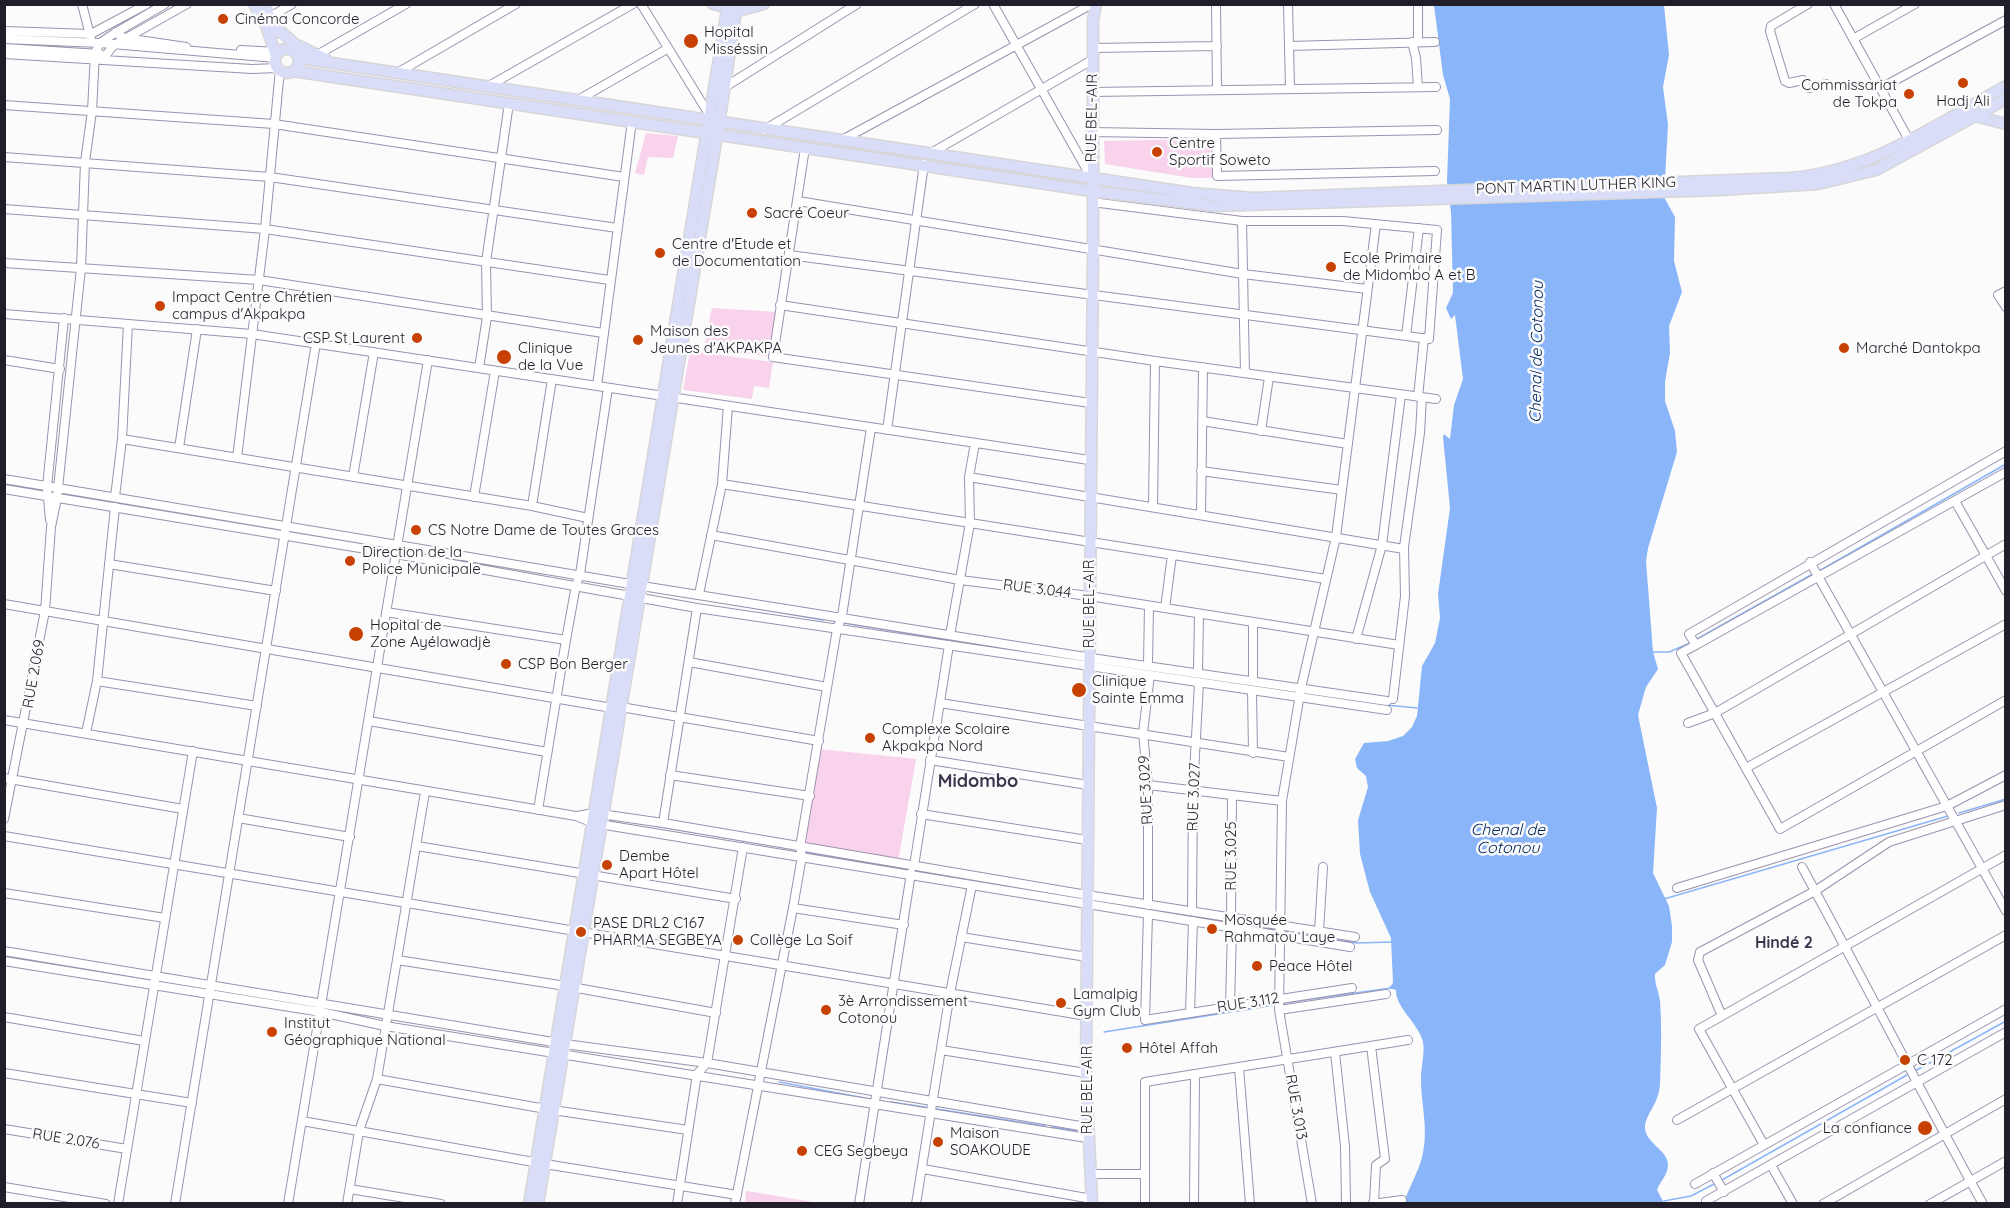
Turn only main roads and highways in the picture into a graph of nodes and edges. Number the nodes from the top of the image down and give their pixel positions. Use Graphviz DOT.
graph roads {
  1 [pos="254,4"];
  2 [pos="263,4"];
  3 [pos="713,4"];
  4 [pos="764,4"];
  5 [pos="1094,4"];
  6 [pos="731,10"];
  7 [pos="272,21"];
  8 [pos="289,49"];
  9 [pos="299,58"];
  10 [pos="277,62"];
  11 [pos="352,67"];
  12 [pos="293,71"];
  13 [pos="2006,86"];
  14 [pos="2006,99"];
  15 [pos="1975,116"];
  16 [pos="713,121"];
  17 [pos="2006,124"];
  18 [pos="712,135"];
  19 [pos="1091,177"];
  20 [pos="1718,185"];
  21 [pos="1092,191"];
  22 [pos="1434,196"];
  23 [pos="541,1164"];
  24 [pos="1092,1201"];
  25 [pos="529,1203"];
  26 [pos="538,1203"];
  1 -- 10 [label="main road"];
  2 -- 7 [label="main road"];
  3 -- 6 [label="main road"];
  4 -- 6 [label="main road"];
  5 -- 19 [label="main road, RUE BEL-AIR"];
  6 -- 16 [label="main road"];
  6 -- 16 [label="main road"];
  7 -- 8 [label="main road"];
  7 -- 11 [label="main road"];
  8 -- 9 [label="main road"];
  8 -- 10 [label="main road"];
  9 -- 11 [label="main road"];
  9 -- 12 [label="main road"];
  10 -- 12 [label="main road"];
  11 -- 16 [label="main road"];
  12 -- 18 [label="main road"];
  13 -- 20 [label="main road"];
  14 -- 15 [label="main road"];
  15 -- 17 [label="main road"];
  15 -- 20 [label="main road"];
  16 -- 18 [label="main road"];
  16 -- 19 [label="main road"];
  18 -- 21 [label="main road"];
  18 -- 23 [label="main road"];
  19 -- 21 [label="main road, RUE BEL-AIR"];
  19 -- 22 [label="main road"];
  20 -- 22 [label="main road, PONT MARTIN LUTHER KING"];
  21 -- 22 [label="main road"];
  21 -- 24 [label="main road, RUE BEL-AIR"];
  23 -- 25 [label="main road"];
  23 -- 26 [label="main road"];
}
